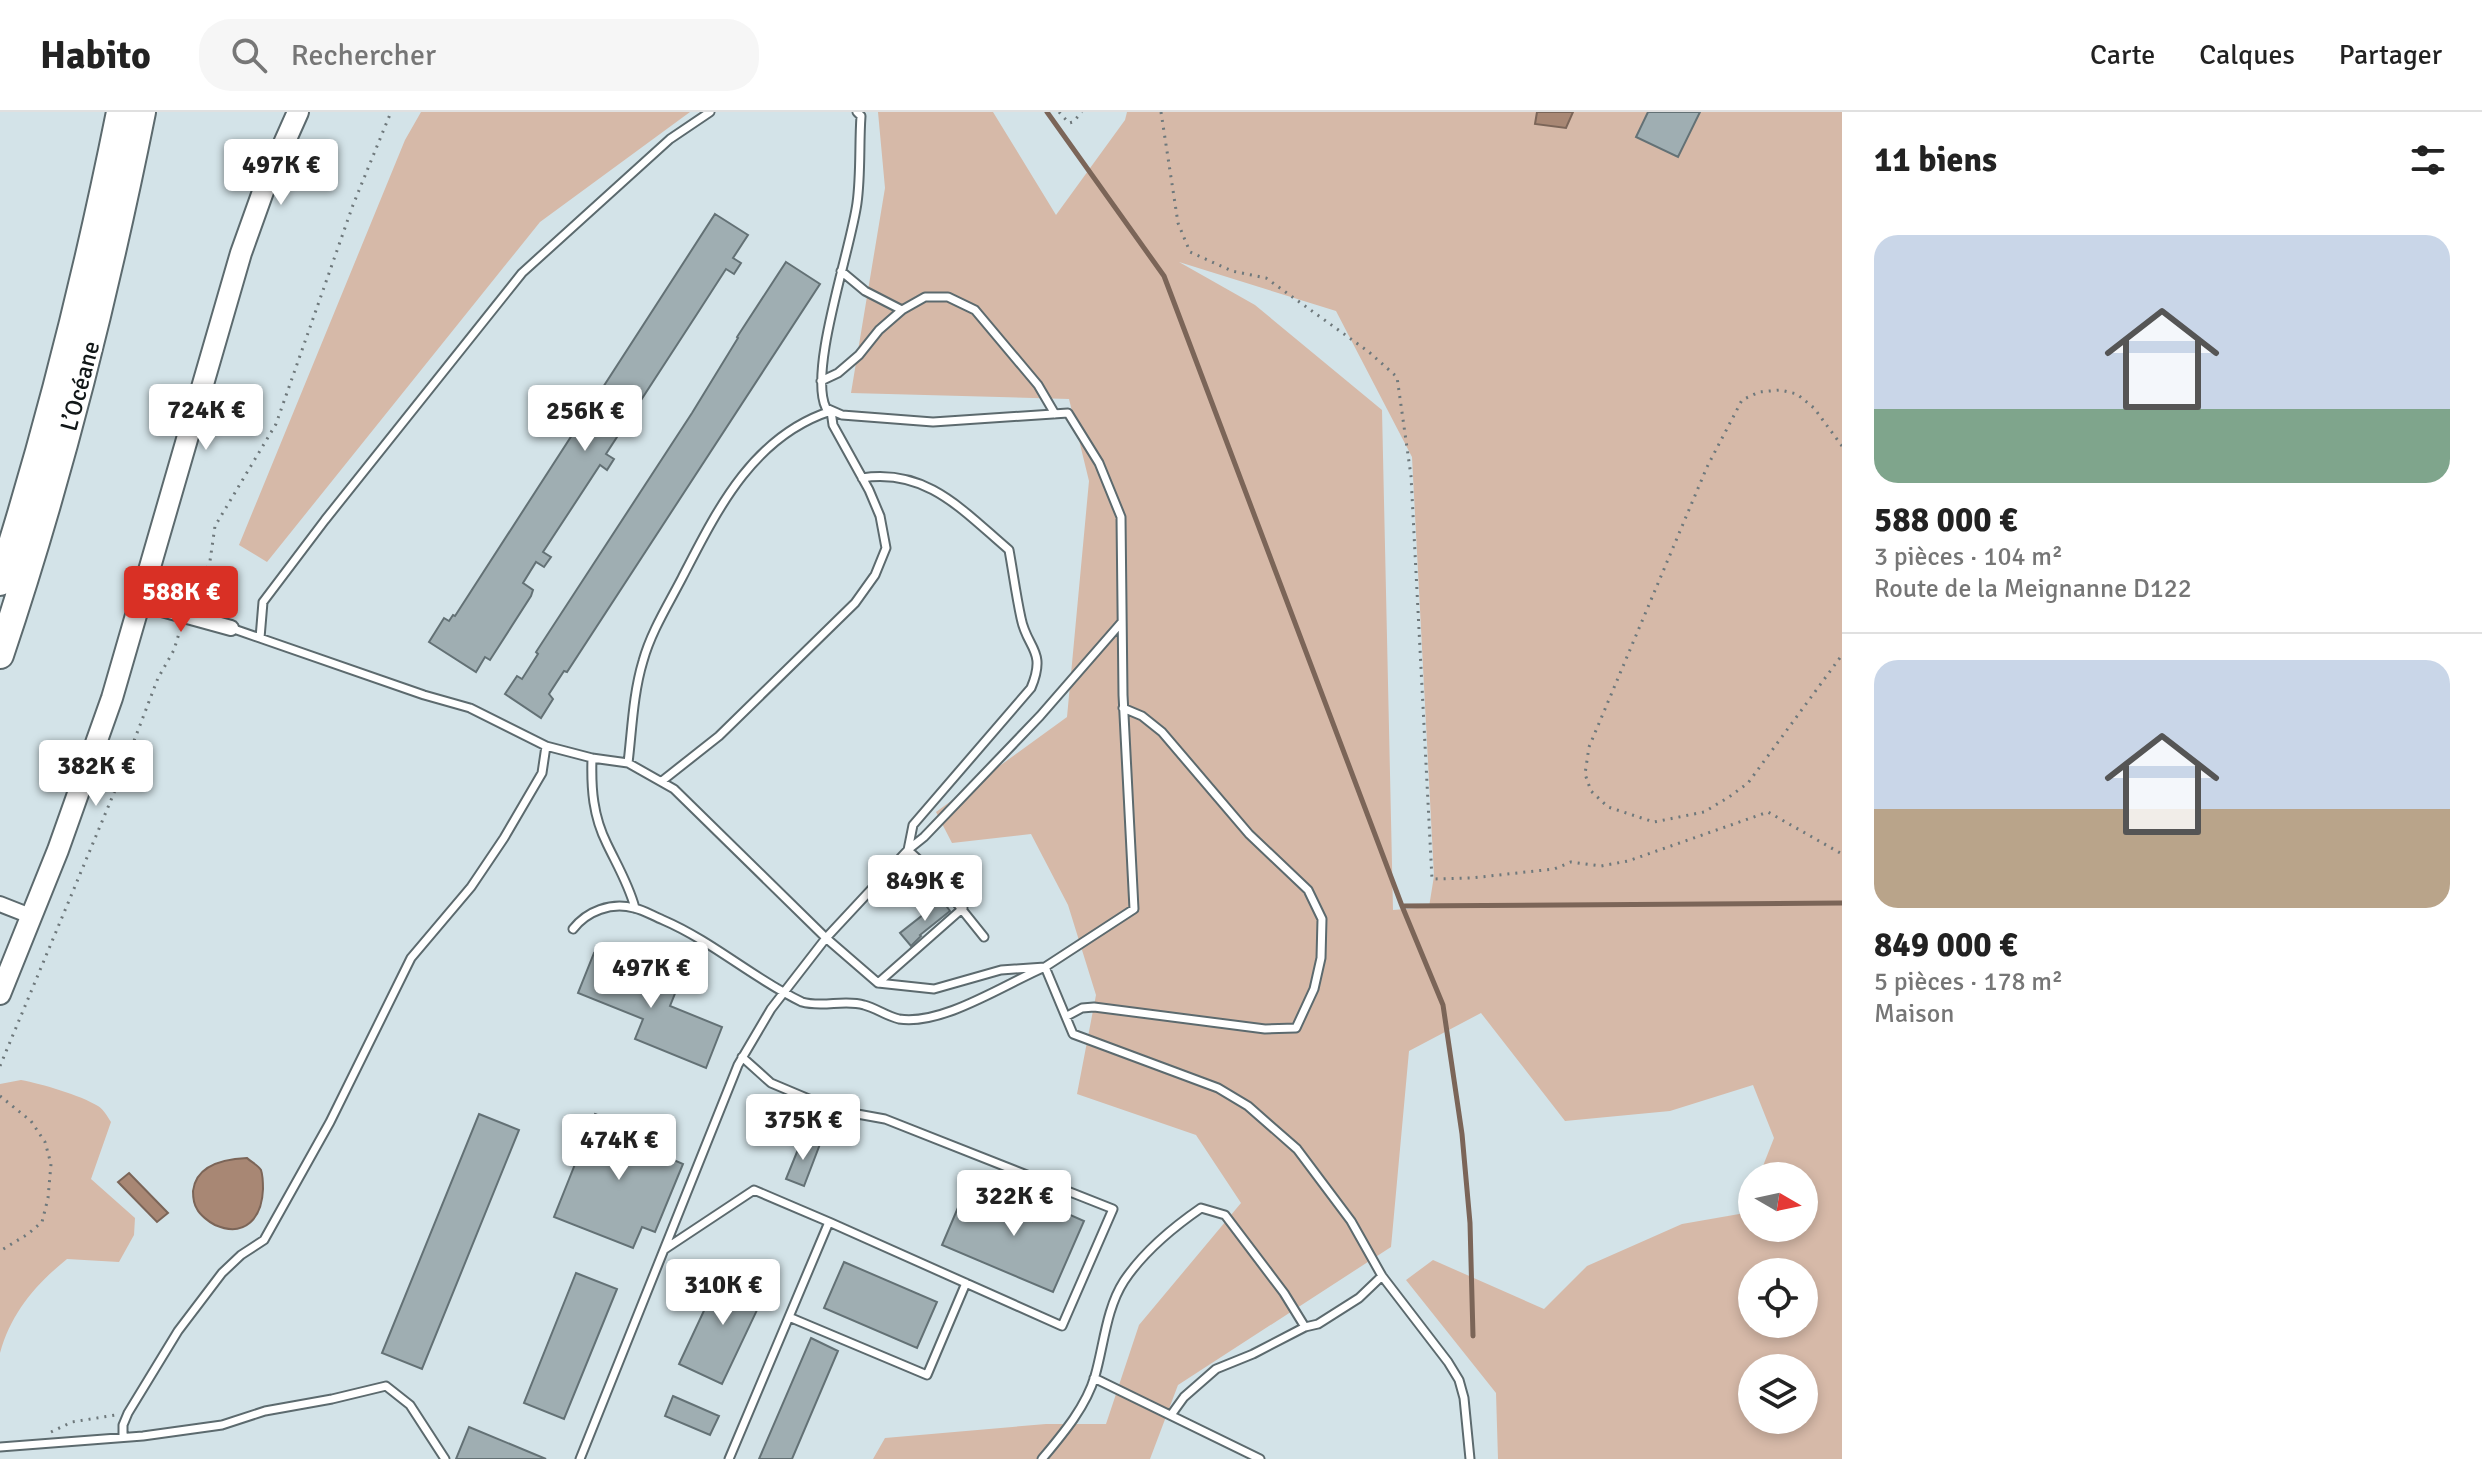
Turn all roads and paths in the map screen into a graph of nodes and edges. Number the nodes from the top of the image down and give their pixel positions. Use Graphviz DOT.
graph roads {
  1 [pos="120,112"];
  2 [pos="142,112"];
  3 [pos="298,112"];
  4 [pos="391,112"];
  5 [pos="710,112"];
  6 [pos="857,112"];
  7 [pos="1059,112"];
  8 [pos="1082,112"];
  9 [pos="1161,112"];
  10 [pos="841,271"];
  11 [pos="902,310"];
  12 [pos="821,381"];
  13 [pos="831,411"];
  14 [pos="1055,414"];
  15 [pos="1842,446"];
  16 [pos="862,478"];
  17 [pos="0,582"];
  18 [pos="140,603"];
  19 [pos="187,607"];
  20 [pos="1121,623"];
  21 [pos="180,627"];
  22 [pos="231,628"];
  23 [pos="260,638"];
  24 [pos="0,655"];
  25 [pos="1842,655"];
  26 [pos="1123,708"];
  27 [pos="546,746"];
  28 [pos="592,758"];
  29 [pos="628,763"];
  30 [pos="662,781"];
  31 [pos="908,850"];
  32 [pos="1842,854"];
  33 [pos="0,904"];
  34 [pos="635,908"];
  35 [pos="963,908"];
  36 [pos="33,917"];
  37 [pos="573,929"];
  38 [pos="984,937"];
  39 [pos="826,938"];
  40 [pos="1045,967"];
  41 [pos="878,983"];
  42 [pos="784,991"];
  43 [pos="0,994"];
  44 [pos="1067,1016"];
  45 [pos="742,1057"];
  46 [pos="0,1066"];
  47 [pos="0,1096"];
  48 [pos="829,1222"];
  49 [pos="665,1249"];
  50 [pos="0,1251"];
  51 [pos="1382,1276"];
  52 [pos="966,1283"];
  53 [pos="789,1317"];
  54 [pos="1305,1327"];
  55 [pos="1094,1378"];
  56 [pos="128,1413"];
  57 [pos="1171,1415"];
  58 [pos="123,1437"];
  59 [pos="44,1443"];
  60 [pos="0,1447"];
  61 [pos="445,1459"];
  62 [pos="580,1459"];
  63 [pos="729,1459"];
  64 [pos="1042,1459"];
  65 [pos="1260,1459"];
  66 [pos="1470,1459"];
  1 -- 17 [label="highway, L’Océane"];
  2 -- 24 [label="highway, L’Océane"];
  3 -- 18 [label="street"];
  4 -- 19 [label="path"];
  5 -- 23 [label="lane"];
  6 -- 10 [label="lane"];
  7 -- 8 [label="path"];
  9 -- 32 [label="path"];
  10 -- 11 [label="lane"];
  10 -- 12 [label="lane"];
  11 -- 12 [label="lane"];
  11 -- 14 [label="lane"];
  12 -- 13 [label="lane"];
  13 -- 14 [label="lane"];
  13 -- 16 [label="lane"];
  13 -- 29 [label="lane"];
  14 -- 20 [label="lane"];
  15 -- 25 [label="path"];
  16 -- 30 [label="lane"];
  16 -- 31 [label="lane"];
  18 -- 22 [label="street"];
  18 -- 36 [label="street"];
  20 -- 26 [label="lane"];
  20 -- 31 [label="lane"];
  21 -- 46 [label="path"];
  22 -- 23 [label="lane"];
  23 -- 27 [label="lane"];
  26 -- 40 [label="lane"];
  26 -- 44 [label="lane"];
  27 -- 28 [label="lane"];
  27 -- 56 [label="lane"];
  28 -- 29 [label="lane"];
  28 -- 34 [label="lane"];
  29 -- 30 [label="lane"];
  30 -- 39 [label="lane"];
  31 -- 35 [label="lane"];
  31 -- 39 [label="lane"];
  33 -- 36 [label="street"];
  34 -- 37 [label="lane"];
  34 -- 42 [label="lane"];
  35 -- 38 [label="lane"];
  35 -- 41 [label="lane"];
  36 -- 43 [label="street"];
  39 -- 41 [label="lane"];
  39 -- 42 [label="lane"];
  40 -- 41 [label="lane"];
  40 -- 42 [label="lane"];
  40 -- 44 [label="lane"];
  42 -- 45 [label="lane"];
  44 -- 51 [label="lane"];
  45 -- 49 [label="lane"];
  45 -- 52 [label="lane"];
  47 -- 50 [label="path"];
  48 -- 49 [label="lane"];
  48 -- 52 [label="lane"];
  48 -- 53 [label="lane"];
  49 -- 62 [label="lane"];
  51 -- 54 [label="lane"];
  51 -- 66 [label="lane"];
  52 -- 53 [label="lane"];
  53 -- 63 [label="lane"];
  54 -- 55 [label="lane"];
  54 -- 57 [label="lane"];
  55 -- 57 [label="lane"];
  55 -- 64 [label="lane"];
  56 -- 58 [label="lane"];
  56 -- 59 [label="path"];
  57 -- 65 [label="lane"];
  58 -- 59 [label="lane"];
  58 -- 61 [label="lane"];
  59 -- 60 [label="lane"];
}
